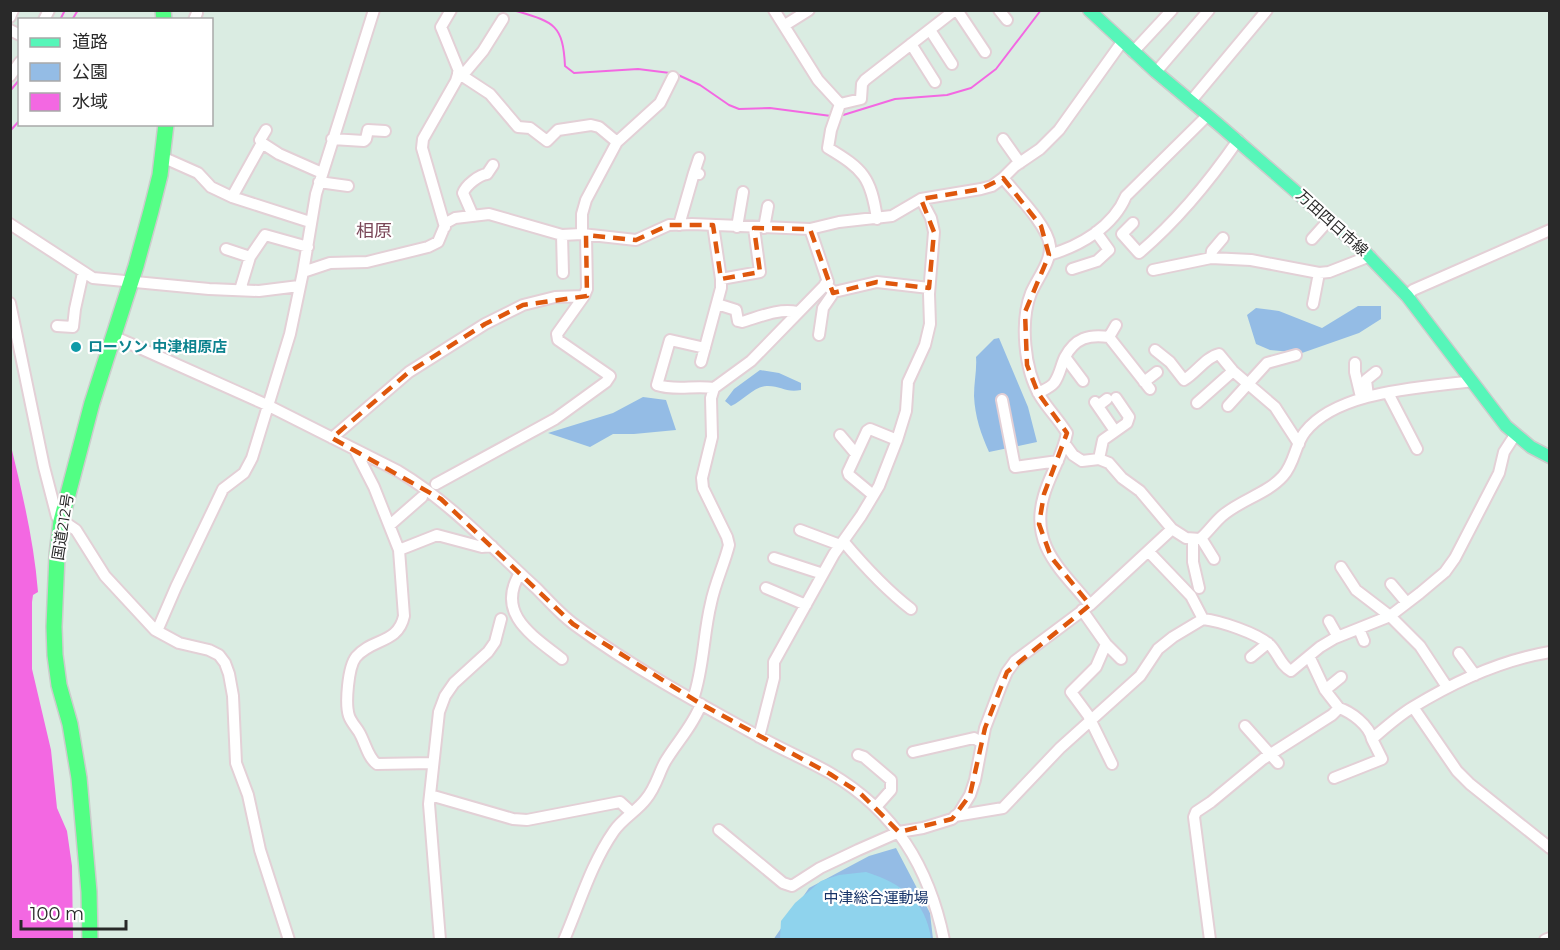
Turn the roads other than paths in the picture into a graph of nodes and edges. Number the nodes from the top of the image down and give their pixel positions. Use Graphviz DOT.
graph roads {
  1 [pos="13,10"];
  2 [pos="374,10"];
  3 [pos="451,10"];
  4 [pos="774,10"];
  5 [pos="808,10"];
  6 [pos="956,10"];
  7 [pos="999,10"];
  8 [pos="1089,10"];
  9 [pos="1172,10"];
  10 [pos="1209,10"];
  11 [pos="1267,10"];
  12 [pos="10,17"];
  13 [pos="503,20"];
  14 [pos="1007,20"];
  15 [pos="785,26"];
  16 [pos="930,30"];
  17 [pos="1122,42"];
  18 [pos="911,45"];
  19 [pos="985,52"];
  20 [pos="1133,52"];
  21 [pos="952,64"];
  22 [pos="1156,72"];
  23 [pos="460,74"];
  24 [pos="673,77"];
  25 [pos="935,82"];
  26 [pos="1191,101"];
  27 [pos="840,104"];
  28 [pos="1208,115"];
  29 [pos="166,126"];
  30 [pos="266,130"];
  31 [pos="385,131"];
  32 [pos="1003,138"];
  33 [pos="332,139"];
  34 [pos="1238,140"];
  35 [pos="617,142"];
  36 [pos="262,143"];
  37 [pos="162,157"];
  38 [pos="699,158"];
  39 [pos="1020,163"];
  40 [pos="493,165"];
  41 [pos="321,178"];
  42 [pos="1003,178"];
  43 [pos="348,186"];
  44 [pos="743,192"];
  45 [pos="232,197"];
  46 [pos="921,199"];
  47 [pos="768,206"];
  48 [pos="473,216"];
  49 [pos="877,219"];
  50 [pos="1329,219"];
  51 [pos="310,222"];
  52 [pos="1133,223"];
  53 [pos="10,224"];
  54 [pos="679,225"];
  55 [pos="713,225"];
  56 [pos="445,227"];
  57 [pos="737,227"];
  58 [pos="759,228"];
  59 [pos="810,229"];
  60 [pos="1550,230"];
  61 [pos="1096,232"];
  62 [pos="562,235"];
  63 [pos="584,235"];
  64 [pos="1223,238"];
  65 [pos="1312,239"];
  66 [pos="1074,246"];
  67 [pos="308,247"];
  68 [pos="226,249"];
  69 [pos="1049,255"];
  70 [pos="1370,256"];
  71 [pos="250,257"];
  72 [pos="1211,258"];
  73 [pos="1086,265"];
  74 [pos="1072,269"];
  75 [pos="1153,270"];
  76 [pos="303,272"];
  77 [pos="83,273"];
  78 [pos="563,273"];
  79 [pos="1319,273"];
  80 [pos="721,279"];
  81 [pos="131,282"];
  82 [pos="825,284"];
  83 [pos="299,286"];
  84 [pos="929,288"];
  85 [pos="240,290"];
  86 [pos="834,292"];
  87 [pos="585,296"];
  88 [pos="1407,296"];
  89 [pos="10,303"];
  90 [pos="1313,303"];
  91 [pos="717,304"];
  92 [pos="797,312"];
  93 [pos="57,326"];
  94 [pos="1116,326"];
  95 [pos="819,335"];
  96 [pos="113,336"];
  97 [pos="1109,336"];
  98 [pos="705,348"];
  99 [pos="1155,350"];
  100 [pos="1296,355"];
  101 [pos="1065,357"];
  102 [pos="701,362"];
  103 [pos="1355,363"];
  104 [pos="1233,371"];
  105 [pos="1157,372"];
  106 [pos="1376,372"];
  107 [pos="1083,381"];
  108 [pos="1472,381"];
  109 [pos="1249,383"];
  110 [pos="714,388"];
  111 [pos="1038,393"];
  112 [pos="1388,393"];
  113 [pos="1364,397"];
  114 [pos="1002,400"];
  115 [pos="1197,403"];
  116 [pos="267,405"];
  117 [pos="1228,406"];
  118 [pos="1115,431"];
  119 [pos="840,435"];
  120 [pos="1515,435"];
  121 [pos="332,438"];
  122 [pos="897,440"];
  123 [pos="1065,444"];
  124 [pos="1299,444"];
  125 [pos="1417,449"];
  126 [pos="355,450"];
  127 [pos="856,454"];
  128 [pos="1550,457"];
  129 [pos="1099,459"];
  130 [pos="1058,461"];
  131 [pos="436,484"];
  132 [pos="873,495"];
  133 [pos="423,496"];
  134 [pos="62,521"];
  135 [pos="390,525"];
  136 [pos="1172,529"];
  137 [pos="800,530"];
  138 [pos="1197,539"];
  139 [pos="842,543"];
  140 [pos="492,546"];
  141 [pos="399,550"];
  142 [pos="1148,551"];
  143 [pos="774,558"];
  144 [pos="1214,559"];
  145 [pos="1341,567"];
  146 [pos="520,573"];
  147 [pos="823,574"];
  148 [pos="1391,584"];
  149 [pos="766,588"];
  150 [pos="1199,588"];
  151 [pos="1407,603"];
  152 [pos="806,605"];
  153 [pos="1086,608"];
  154 [pos="911,609"];
  155 [pos="1390,616"];
  156 [pos="1203,618"];
  157 [pos="501,619"];
  158 [pos="1329,621"];
  159 [pos="1359,629"];
  160 [pos="157,631"];
  161 [pos="1338,637"];
  162 [pos="1364,641"];
  163 [pos="1106,644"];
  164 [pos="1268,644"];
  165 [pos="1550,652"];
  166 [pos="1459,653"];
  167 [pos="1309,656"];
  168 [pos="1251,657"];
  169 [pos="562,659"];
  170 [pos="1121,659"];
  171 [pos="1475,675"];
  172 [pos="1341,677"];
  173 [pos="1447,687"];
  174 [pos="1326,690"];
  175 [pos="697,702"];
  176 [pos="1413,707"];
  177 [pos="1339,708"];
  178 [pos="1091,722"];
  179 [pos="1245,726"];
  180 [pos="759,737"];
  181 [pos="1372,739"];
  182 [pos="982,743"];
  183 [pos="913,752"];
  184 [pos="1271,754"];
  185 [pos="858,755"];
  186 [pos="1278,763"];
  187 [pos="434,764"];
  188 [pos="1112,764"];
  189 [pos="1334,778"];
  190 [pos="430,795"];
  191 [pos="876,807"];
  192 [pos="631,812"];
  193 [pos="955,816"];
  194 [pos="719,830"];
  195 [pos="899,832"];
  196 [pos="1550,848"];
  197 [pos="292,937"];
  198 [pos="90,939"];
  199 [pos="440,939"];
  200 [pos="564,939"];
  201 [pos="944,939"];
  202 [pos="1210,939"];
  1 -- 12 [label="street"];
  2 -- 33 [label="street"];
  3 -- 23 [label="street"];
  4 -- 15 [label="street"];
  5 -- 15 [label="street"];
  6 -- 16 [label="street"];
  6 -- 19 [label="street"];
  7 -- 14 [label="street"];
  8 -- 17 [label="main road, 万田四日市線"];
  9 -- 20 [label="street"];
  10 -- 22 [label="street"];
  11 -- 26 [label="street"];
  13 -- 23 [label="street"];
  15 -- 27 [label="street"];
  16 -- 18 [label="street"];
  16 -- 21 [label="street"];
  17 -- 20 [label="main road, 万田四日市線"];
  17 -- 39 [label="street"];
  18 -- 25 [label="street"];
  18 -- 27 [label="street"];
  20 -- 22 [label="main road, 万田四日市線"];
  22 -- 26 [label="main road, 万田四日市線"];
  23 -- 35 [label="street"];
  23 -- 56 [label="street"];
  24 -- 35 [label="street"];
  26 -- 28 [label="main road, 万田四日市線"];
  27 -- 49 [label="street"];
  28 -- 34 [label="main road, 万田四日市線"];
  28 -- 61 [label="street"];
  29 -- 37 [label="highway, 国道212号"];
  30 -- 36 [label="street"];
  31 -- 33 [label="street"];
  32 -- 39 [label="street"];
  33 -- 41 [label="street"];
  34 -- 50 [label="main road, 万田四日市線"];
  34 -- 52 [label="street"];
  35 -- 63 [label="street"];
  36 -- 41 [label="street"];
  36 -- 45 [label="street"];
  37 -- 45 [label="street"];
  37 -- 81 [label="highway, 国道212号"];
  38 -- 54 [label="street"];
  39 -- 42 [label="street"];
  40 -- 48 [label="street"];
  41 -- 43 [label="street"];
  41 -- 51 [label="street"];
  42 -- 46 [label="street"];
  42 -- 69 [label="street"];
  44 -- 57 [label="street"];
  45 -- 51 [label="street"];
  46 -- 49 [label="street"];
  46 -- 84 [label="street"];
  47 -- 58 [label="street"];
  48 -- 56 [label="street"];
  48 -- 62 [label="street"];
  49 -- 59 [label="street"];
  50 -- 65 [label="street"];
  50 -- 70 [label="main road, 万田四日市線"];
  51 -- 67 [label="street"];
  53 -- 77 [label="street"];
  54 -- 55 [label="street"];
  54 -- 63 [label="street"];
  55 -- 57 [label="street"];
  55 -- 80 [label="street"];
  56 -- 76 [label="street"];
  57 -- 58 [label="street"];
  58 -- 59 [label="street"];
  58 -- 80 [label="street"];
  59 -- 82 [label="street"];
  60 -- 88 [label="street"];
  61 -- 66 [label="street"];
  61 -- 73 [label="street"];
  62 -- 63 [label="street"];
  62 -- 78 [label="street"];
  63 -- 87 [label="street"];
  64 -- 72 [label="street"];
  66 -- 69 [label="street"];
  66 -- 73 [label="street"];
  67 -- 71 [label="street"];
  67 -- 76 [label="street"];
  68 -- 71 [label="street"];
  69 -- 111 [label="street"];
  70 -- 79 [label="street"];
  70 -- 88 [label="main road, 万田四日市線"];
  71 -- 85 [label="street"];
  72 -- 75 [label="street"];
  72 -- 79 [label="street"];
  73 -- 74 [label="street"];
  76 -- 83 [label="street"];
  77 -- 81 [label="street"];
  77 -- 93 [label="street"];
  79 -- 90 [label="street"];
  80 -- 91 [label="street"];
  81 -- 85 [label="street"];
  81 -- 96 [label="highway, 国道212号"];
  82 -- 86 [label="street"];
  82 -- 92 [label="street"];
  83 -- 85 [label="street"];
  83 -- 116 [label="street"];
  84 -- 86 [label="street"];
  84 -- 122 [label="street"];
  86 -- 95 [label="street"];
  87 -- 121 [label="street"];
  87 -- 131 [label="street"];
  88 -- 108 [label="main road, 万田四日市線"];
  89 -- 134 [label="street"];
  91 -- 92 [label="street"];
  91 -- 98 [label="street"];
  92 -- 110 [label="street"];
  94 -- 97 [label="street"];
  96 -- 116 [label="street"];
  96 -- 134 [label="highway, 国道212号"];
  97 -- 101 [label="street"];
  97 -- 105 [label="street"];
  98 -- 102 [label="street"];
  98 -- 110 [label="street"];
  99 -- 104 [label="street"];
  100 -- 109 [label="street"];
  101 -- 107 [label="street"];
  101 -- 111 [label="street"];
  103 -- 113 [label="street"];
  104 -- 109 [label="street"];
  104 -- 115 [label="street"];
  106 -- 113 [label="street"];
  108 -- 112 [label="street"];
  108 -- 120 [label="main road, 万田四日市線"];
  109 -- 117 [label="street"];
  109 -- 124 [label="street"];
  110 -- 175 [label="street"];
  111 -- 123 [label="street"];
  112 -- 113 [label="street"];
  112 -- 125 [label="street"];
  113 -- 124 [label="street"];
  114 -- 130 [label="street"];
  116 -- 121 [label="street"];
  116 -- 160 [label="street"];
  118 -- 118 [label="street"];
  118 -- 129 [label="street"];
  119 -- 127 [label="street"];
  120 -- 128 [label="main road, 万田四日市線"];
  120 -- 151 [label="street"];
  121 -- 126 [label="street"];
  122 -- 127 [label="street"];
  122 -- 132 [label="street"];
  123 -- 129 [label="street"];
  123 -- 130 [label="street"];
  124 -- 138 [label="street"];
  126 -- 135 [label="street"];
  126 -- 140 [label="street"];
  127 -- 132 [label="street"];
  129 -- 136 [label="street"];
  130 -- 153 [label="street"];
  132 -- 139 [label="street"];
  133 -- 135 [label="street"];
  134 -- 160 [label="street"];
  134 -- 198 [label="highway, 国道212号"];
  135 -- 141 [label="street"];
  136 -- 138 [label="street"];
  136 -- 142 [label="street"];
  137 -- 139 [label="street"];
  138 -- 144 [label="street"];
  138 -- 150 [label="street"];
  139 -- 147 [label="street"];
  139 -- 154 [label="street"];
  140 -- 141 [label="street"];
  140 -- 146 [label="street"];
  141 -- 187 [label="street"];
  142 -- 153 [label="street"];
  142 -- 156 [label="street"];
  143 -- 147 [label="street"];
  145 -- 155 [label="street"];
  146 -- 169 [label="street"];
  146 -- 175 [label="street"];
  147 -- 152 [label="street"];
  148 -- 151 [label="street"];
  149 -- 152 [label="street"];
  151 -- 155 [label="street"];
  152 -- 180 [label="street"];
  153 -- 163 [label="street"];
  153 -- 182 [label="street"];
  155 -- 159 [label="street"];
  155 -- 173 [label="street"];
  156 -- 164 [label="street"];
  156 -- 178 [label="street"];
  157 -- 187 [label="street"];
  158 -- 161 [label="street"];
  159 -- 161 [label="street"];
  159 -- 162 [label="street"];
  160 -- 197 [label="street"];
  161 -- 167 [label="street"];
  163 -- 170 [label="street"];
  163 -- 178 [label="street"];
  164 -- 167 [label="street"];
  164 -- 168 [label="street"];
  165 -- 171 [label="street"];
  166 -- 171 [label="street"];
  167 -- 174 [label="street"];
  171 -- 173 [label="street"];
  172 -- 174 [label="street"];
  173 -- 176 [label="street"];
  174 -- 177 [label="street"];
  175 -- 180 [label="street"];
  175 -- 192 [label="street"];
  176 -- 181 [label="street"];
  176 -- 196 [label="street"];
  177 -- 181 [label="street"];
  177 -- 184 [label="street"];
  178 -- 188 [label="street"];
  178 -- 193 [label="street"];
  179 -- 184 [label="street"];
  180 -- 191 [label="street"];
  181 -- 189 [label="street"];
  182 -- 183 [label="street"];
  182 -- 193 [label="street"];
  184 -- 186 [label="street"];
  184 -- 202 [label="street"];
  185 -- 191 [label="street"];
  187 -- 190 [label="street"];
  190 -- 192 [label="street"];
  190 -- 199 [label="street"];
  191 -- 195 [label="street"];
  192 -- 200 [label="street"];
  193 -- 195 [label="street"];
  194 -- 195 [label="street"];
  195 -- 201 [label="street"];
}
